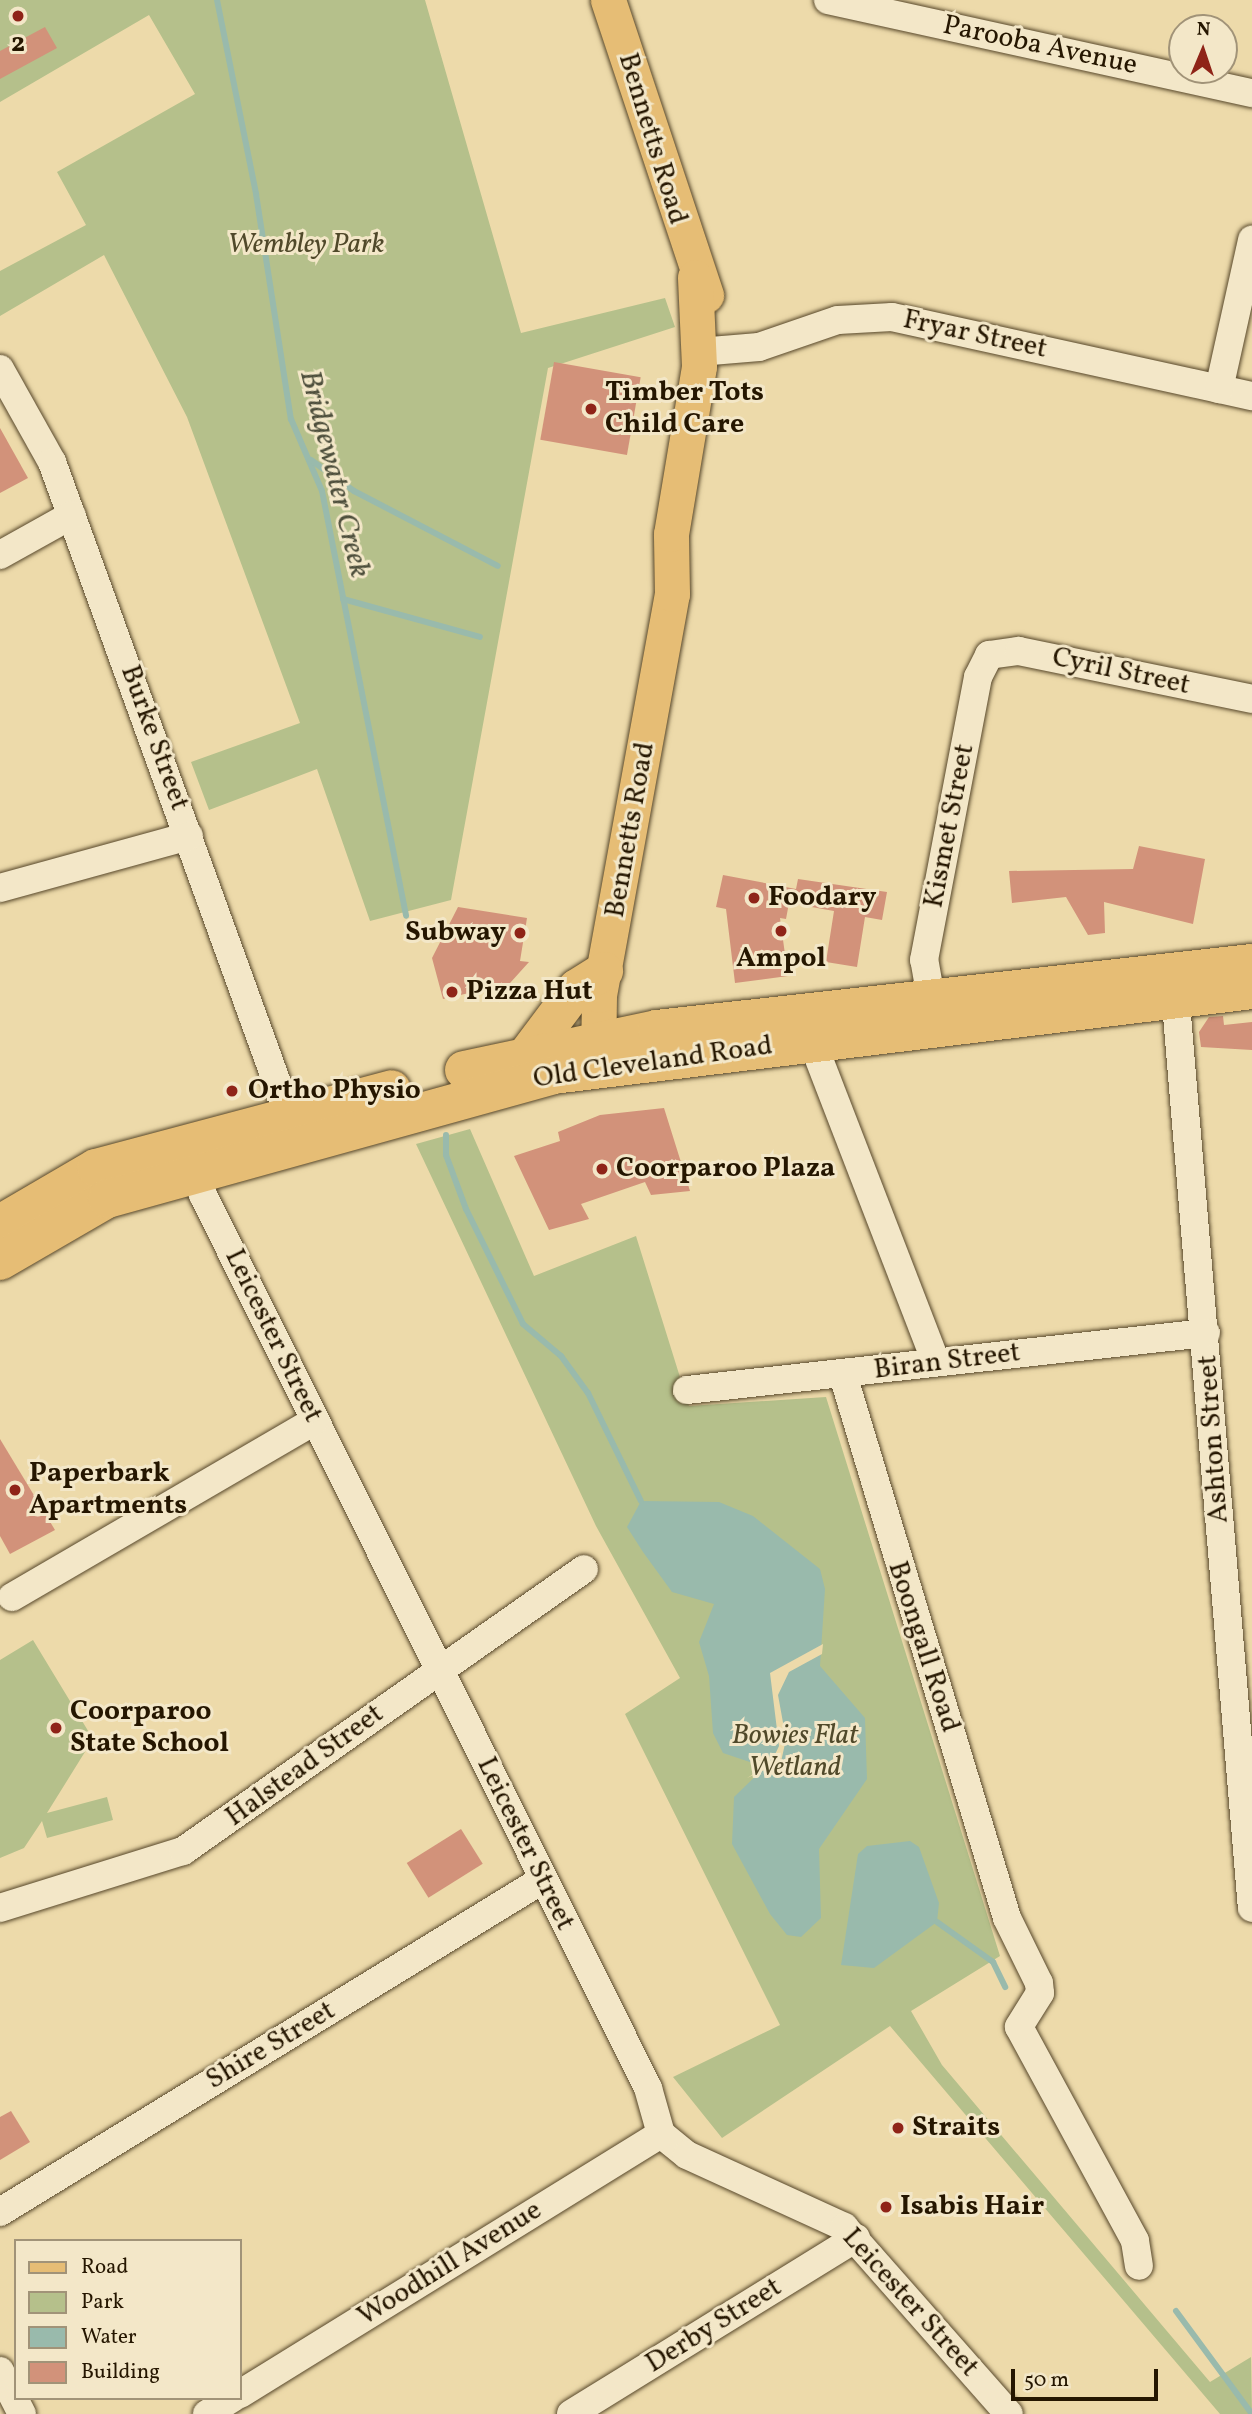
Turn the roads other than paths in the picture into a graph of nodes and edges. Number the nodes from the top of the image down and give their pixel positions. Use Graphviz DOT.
graph roads {
  1 [pos="608,0"];
  2 [pos="828,0"];
  3 [pos="1252,93"];
  4 [pos="1252,240"];
  5 [pos="710,352"];
  6 [pos="0,369"];
  7 [pos="1219,389"];
  8 [pos="1252,397"];
  9 [pos="72,515"];
  10 [pos="0,555"];
  11 [pos="989,654"];
  12 [pos="1252,699"];
  13 [pos="189,836"];
  14 [pos="0,888"];
  15 [pos="1252,963"];
  16 [pos="604,971"];
  17 [pos="1175,985"];
  18 [pos="1252,990"];
  19 [pos="931,998"];
  20 [pos="812,1041"];
  21 [pos="529,1052"];
  22 [pos="597,1053"];
  23 [pos="289,1116"];
  24 [pos="193,1157"];
  25 [pos="0,1224"];
  26 [pos="0,1261"];
  27 [pos="1206,1334"];
  28 [pos="936,1363"];
  29 [pos="843,1375"];
  30 [pos="687,1390"];
  31 [pos="315,1421"];
  32 [pos="584,1569"];
  33 [pos="12,1597"];
  34 [pos="439,1670"];
  35 [pos="1242,1700"];
  36 [pos="542,1880"];
  37 [pos="0,1908"];
  38 [pos="1252,1908"];
  39 [pos="661,2134"];
  40 [pos="0,2212"];
  41 [pos="856,2238"];
  42 [pos="1139,2266"];
  43 [pos="0,2371"];
  44 [pos="242,2393"];
  45 [pos="14,2398"];
  46 [pos="230,2400"];
  47 [pos="207,2414"];
  48 [pos="571,2414"];
  49 [pos="1009,2414"];
  1 -- 5 [label="main road, Bennetts Road"];
  2 -- 3 [label="street, Parooba Avenue"];
  4 -- 7 [label="street"];
  5 -- 7 [label="street, Fryar Street"];
  5 -- 16 [label="main road, Bennetts Road"];
  6 -- 9 [label="street, Burke Street"];
  7 -- 8 [label="street, Fryar Street"];
  9 -- 10 [label="street"];
  9 -- 13 [label="street, Burke Street"];
  11 -- 12 [label="street, Cyril Street"];
  11 -- 19 [label="street, Kismet Street"];
  13 -- 14 [label="street"];
  13 -- 23 [label="street, Burke Street"];
  15 -- 17 [label="highway, Old Cleveland Road"];
  16 -- 21 [label="highway"];
  16 -- 22 [label="main road, Bennetts Road"];
  17 -- 18 [label="highway, Old Cleveland Road"];
  17 -- 19 [label="highway, Old Cleveland Road"];
  17 -- 20 [label="highway, Old Cleveland Road"];
  17 -- 27 [label="street, Ashton Street"];
  19 -- 22 [label="highway, Old Cleveland Road"];
  20 -- 22 [label="highway, Old Cleveland Road"];
  20 -- 28 [label="street"];
  21 -- 22 [label="highway, Old Cleveland Road"];
  21 -- 23 [label="highway, Old Cleveland Road"];
  22 -- 24 [label="highway, Old Cleveland Road"];
  23 -- 24 [label="highway, Old Cleveland Road"];
  24 -- 25 [label="highway, Old Cleveland Road"];
  24 -- 26 [label="highway, Old Cleveland Road"];
  24 -- 31 [label="street, Leicester Street"];
  27 -- 28 [label="street, Biran Street"];
  27 -- 35 [label="street, Ashton Street"];
  28 -- 29 [label="street, Biran Street"];
  29 -- 30 [label="street, Biran Street"];
  29 -- 42 [label="street, Boongall Road"];
  31 -- 33 [label="street"];
  31 -- 34 [label="street, Leicester Street"];
  32 -- 34 [label="street, Halstead Street"];
  34 -- 36 [label="street, Leicester Street"];
  34 -- 37 [label="street, Halstead Street"];
  35 -- 38 [label="street, Ashton Street"];
  36 -- 39 [label="street, Leicester Street"];
  36 -- 40 [label="street, Shire Street"];
  39 -- 41 [label="street, Leicester Street"];
  39 -- 44 [label="street, Woodhill Avenue"];
  41 -- 48 [label="street, Derby Street"];
  41 -- 49 [label="street, Leicester Street"];
  43 -- 45 [label="street"];
  46 -- 47 [label="street"];
}
